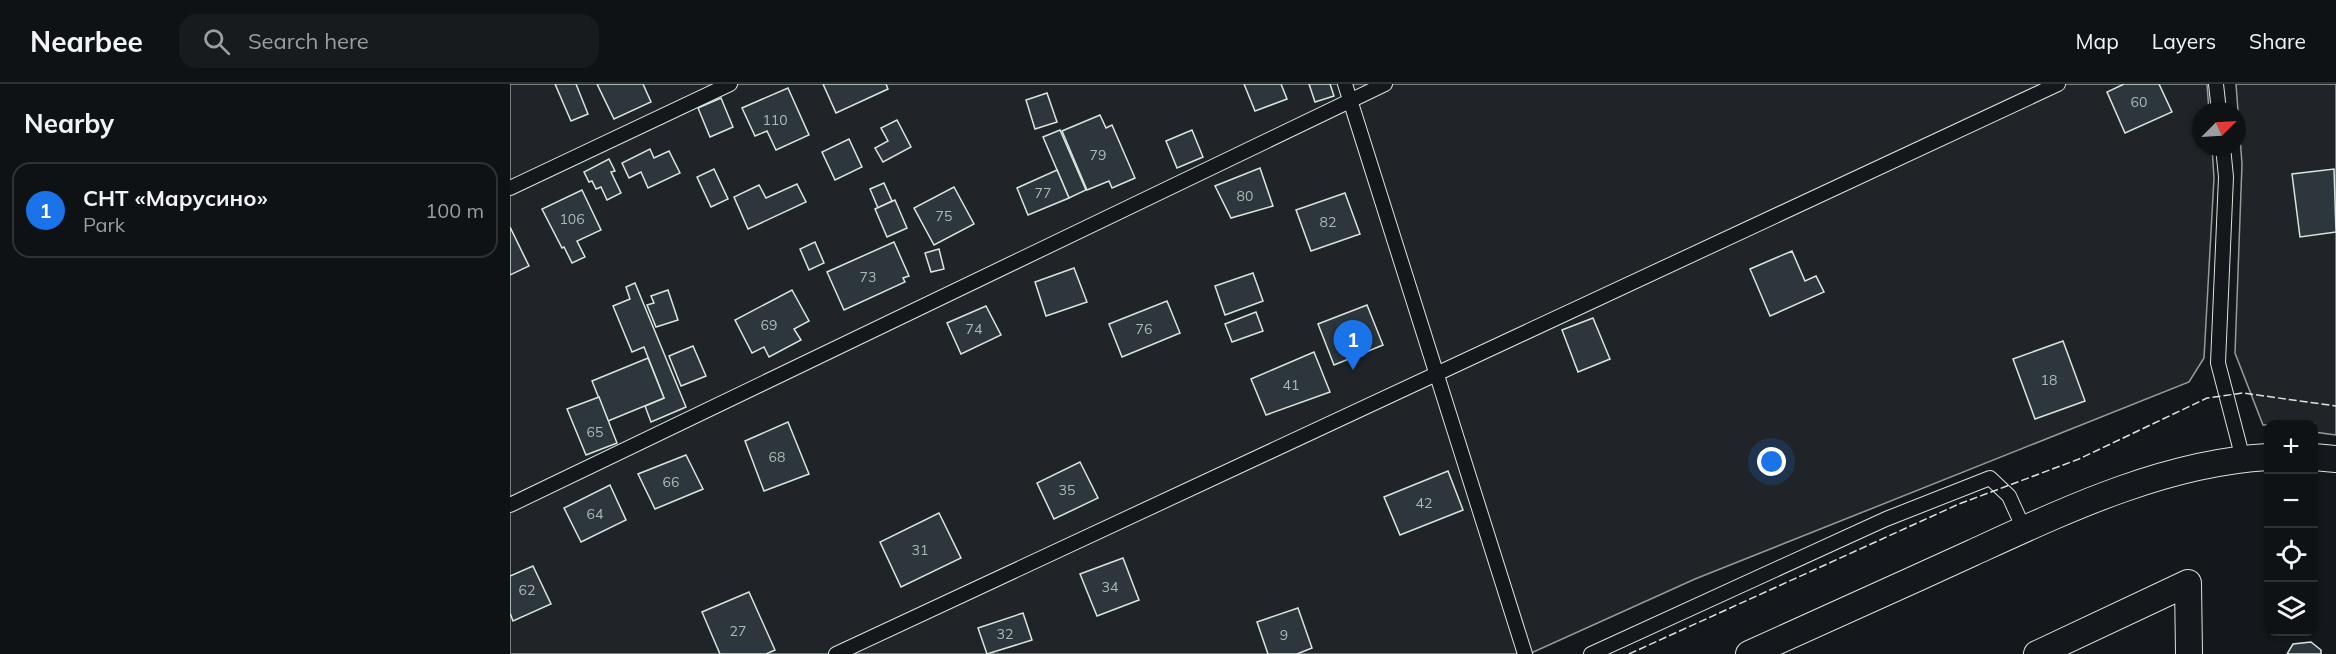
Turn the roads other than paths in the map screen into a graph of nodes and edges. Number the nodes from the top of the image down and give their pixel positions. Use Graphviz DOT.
graph roads {
  1 [pos="730,84"];
  2 [pos="1345,84"];
  3 [pos="1385,84"];
  4 [pos="2058,84"];
  5 [pos="2216,84"];
  6 [pos="1351,100"];
  7 [pos="2218,102"];
  8 [pos="2224,156"];
  9 [pos="510,188"];
  10 [pos="1436,374"];
  11 [pos="2264,457"];
  12 [pos="2318,457"];
  13 [pos="2243,459"];
  14 [pos="2336,459"];
  15 [pos="510,505"];
  16 [pos="2024,530"];
  17 [pos="836,654"];
  18 [pos="1525,654"];
  19 [pos="1591,654"];
  20 [pos="1749,654"];
  21 [pos="2037,654"];
  22 [pos="2189,654"];
  1 -- 9 [label="lane"];
  2 -- 6 [label="lane"];
  3 -- 6 [label="lane"];
  4 -- 10 [label="lane"];
  5 -- 7 [label="lane"];
  6 -- 10 [label="lane"];
  6 -- 15 [label="lane"];
  8 -- 13 [label="lane"];
  10 -- 17 [label="lane"];
  10 -- 18 [label="lane"];
  11 -- 13 [label="street"];
  12 -- 14 [label="street"];
  13 -- 16 [label="street"];
  16 -- 19 [label="lane"];
  16 -- 20 [label="street"];
  21 -- 22 [label="street"];
}
